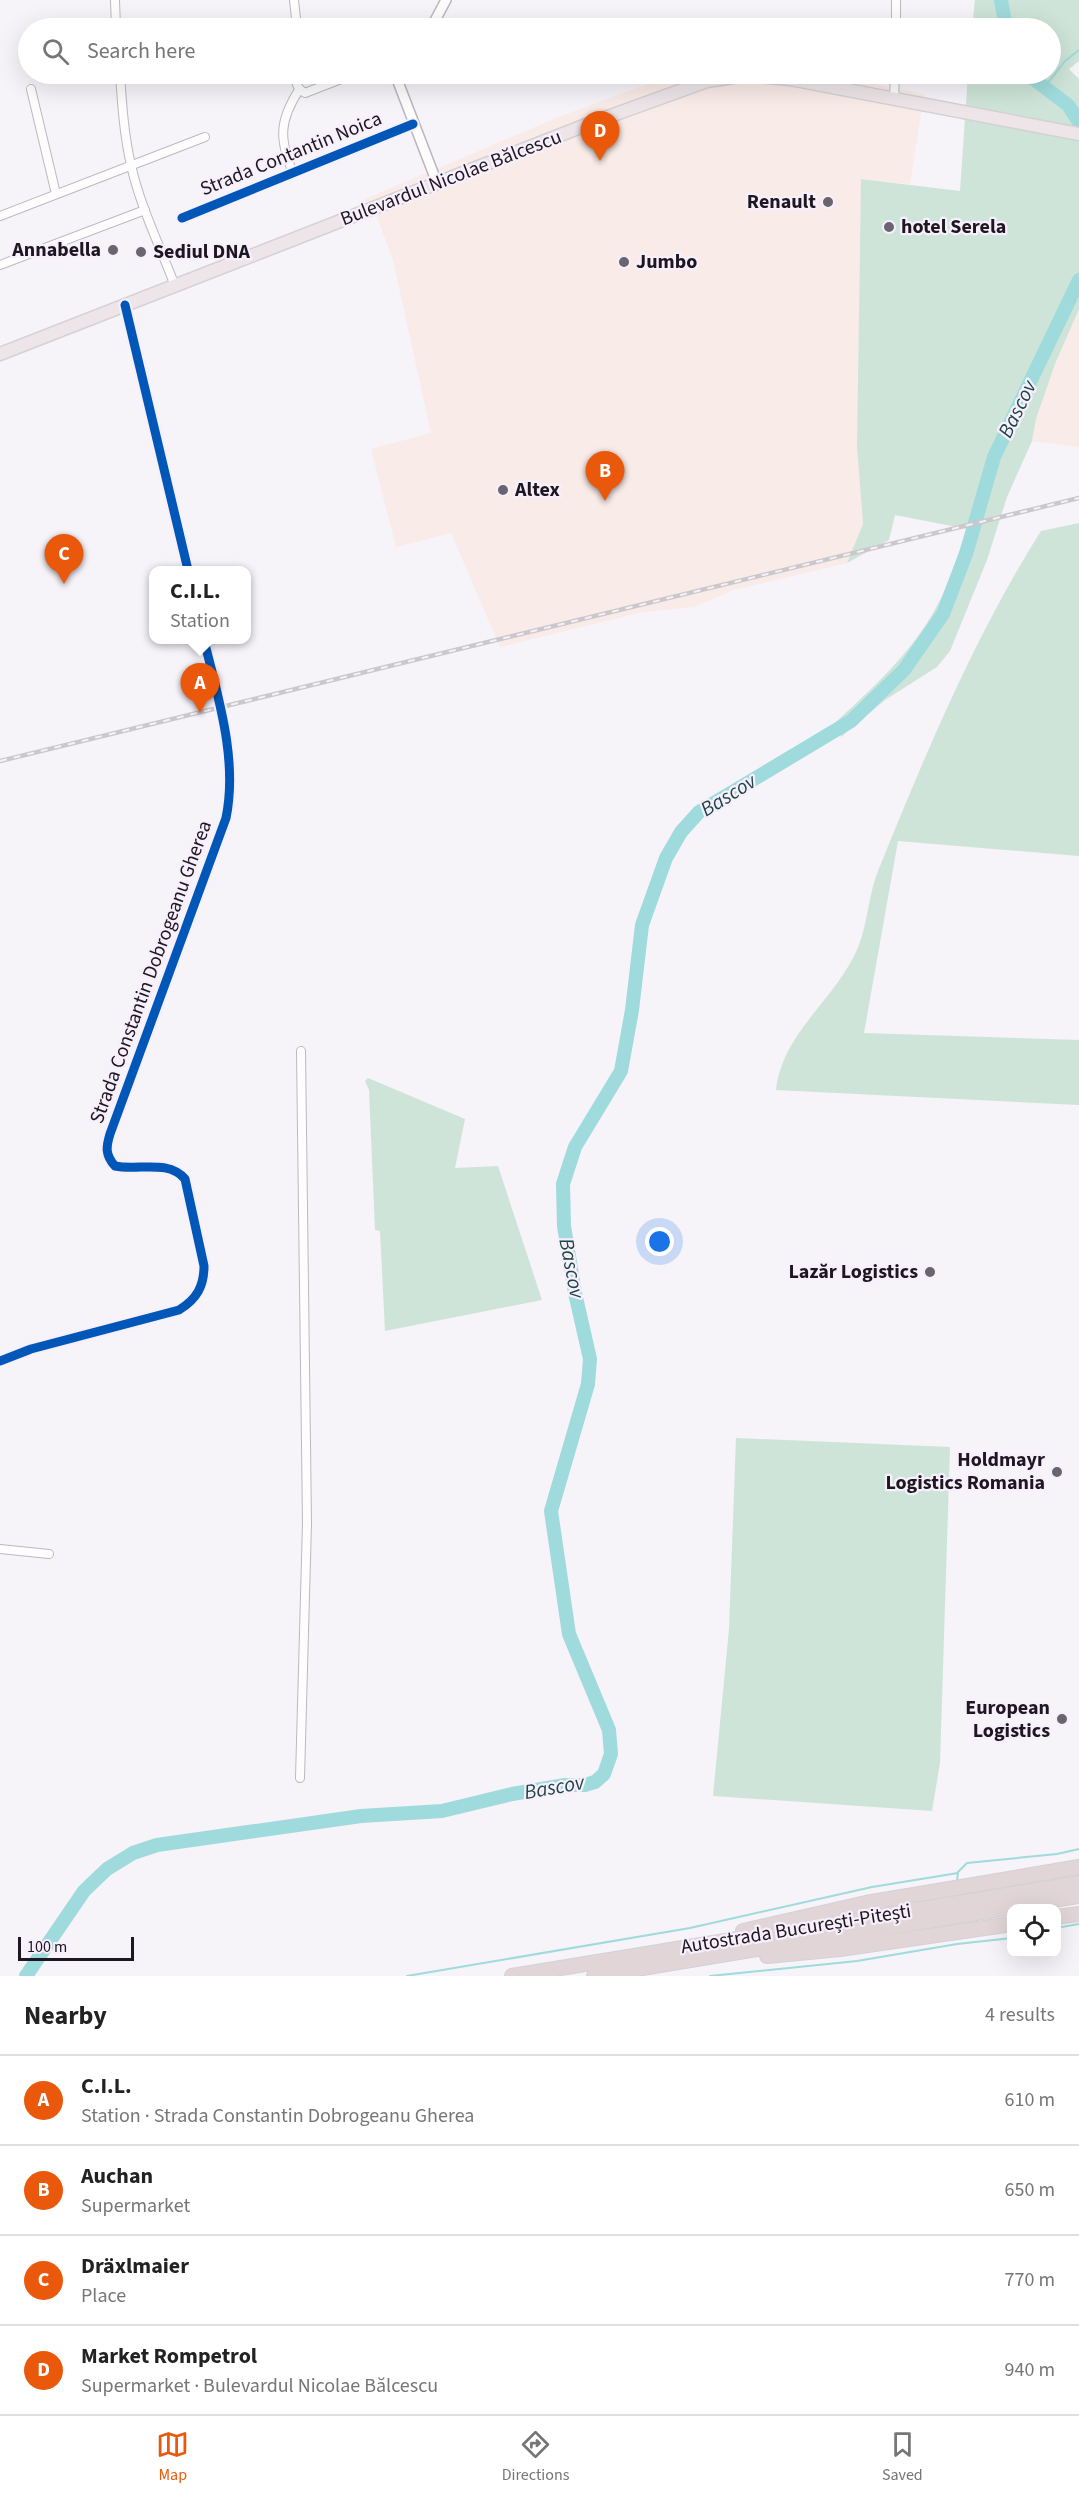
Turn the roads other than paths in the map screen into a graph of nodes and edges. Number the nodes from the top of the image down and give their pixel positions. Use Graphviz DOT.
graph roads {
  1 [pos="115,0"];
  2 [pos="294,0"];
  3 [pos="446,0"];
  4 [pos="896,0"];
  5 [pos="116,18"];
  6 [pos="296,18"];
  7 [pos="436,18"];
  8 [pos="896,18"];
  9 [pos="121,84"];
  10 [pos="296,84"];
  11 [pos="328,84"];
  12 [pos="399,84"];
  13 [pos="699,84"];
  14 [pos="816,84"];
  15 [pos="894,84"];
  16 [pos="31,89"];
  17 [pos="299,90"];
  18 [pos="894,99"];
  19 [pos="413,124"];
  20 [pos="1079,134"];
  21 [pos="205,137"];
  22 [pos="131,166"];
  23 [pos="293,173"];
  24 [pos="436,183"];
  25 [pos="56,194"];
  26 [pos="145,210"];
  27 [pos="0,216"];
  28 [pos="182,218"];
  29 [pos="0,265"];
  30 [pos="175,286"];
  31 [pos="125,305"];
  32 [pos="0,354"];
  33 [pos="187,566"];
  34 [pos="205,644"];
  35 [pos="301,1051"];
  36 [pos="0,1361"];
  37 [pos="0,1549"];
  38 [pos="49,1554"];
  39 [pos="300,1778"];
  40 [pos="1079,1867"];
  41 [pos="1079,1883"];
  42 [pos="1079,1896"];
  43 [pos="1079,1914"];
  44 [pos="1061,1916"];
  45 [pos="1007,1925"];
  46 [pos="687,1954"];
  47 [pos="512,1976"];
  48 [pos="594,1976"];
  1 -- 5 [label="street"];
  2 -- 6 [label="street"];
  3 -- 7 [label="street"];
  4 -- 8 [label="street"];
  9 -- 22 [label="street"];
  10 -- 17 [label="street"];
  11 -- 17 [label="street"];
  12 -- 19 [label="street"];
  13 -- 24 [label="main road, Bulevardul Nicolae Bălcescu"];
  14 -- 18 [label="main road, Bulevardul Nicolae Bălcescu"];
  15 -- 18 [label="street"];
  16 -- 25 [label="street"];
  17 -- 23 [label="street"];
  18 -- 20 [label="main road, Bulevardul Nicolae Bălcescu"];
  19 -- 23 [label="street, Strada Contantin Noica"];
  19 -- 24 [label="street"];
  21 -- 22 [label="street"];
  22 -- 25 [label="street"];
  22 -- 26 [label="street"];
  23 -- 28 [label="street, Strada Contantin Noica"];
  24 -- 30 [label="main road, Bulevardul Nicolae Bălcescu"];
  25 -- 27 [label="street"];
  26 -- 29 [label="street"];
  26 -- 30 [label="street"];
  30 -- 31 [label="main road, Bulevardul Nicolae Bălcescu"];
  31 -- 32 [label="main road, Bulevardul Nicolae Bălcescu"];
  31 -- 33 [label="street"];
  34 -- 36 [label="street, Strada Constantin Dobrogeanu Gherea"];
  35 -- 39 [label="street"];
  37 -- 38 [label="street"];
  40 -- 46 [label="highway"];
  41 -- 46 [label="highway, Autostrada București-Pitești"];
  42 -- 46 [label="highway"];
  43 -- 44 [label="highway"];
  45 -- 46 [label="highway"];
  46 -- 47 [label="highway, Autostrada București-Pitești"];
  46 -- 48 [label="highway, Autostrada București-Pitești"];
}
